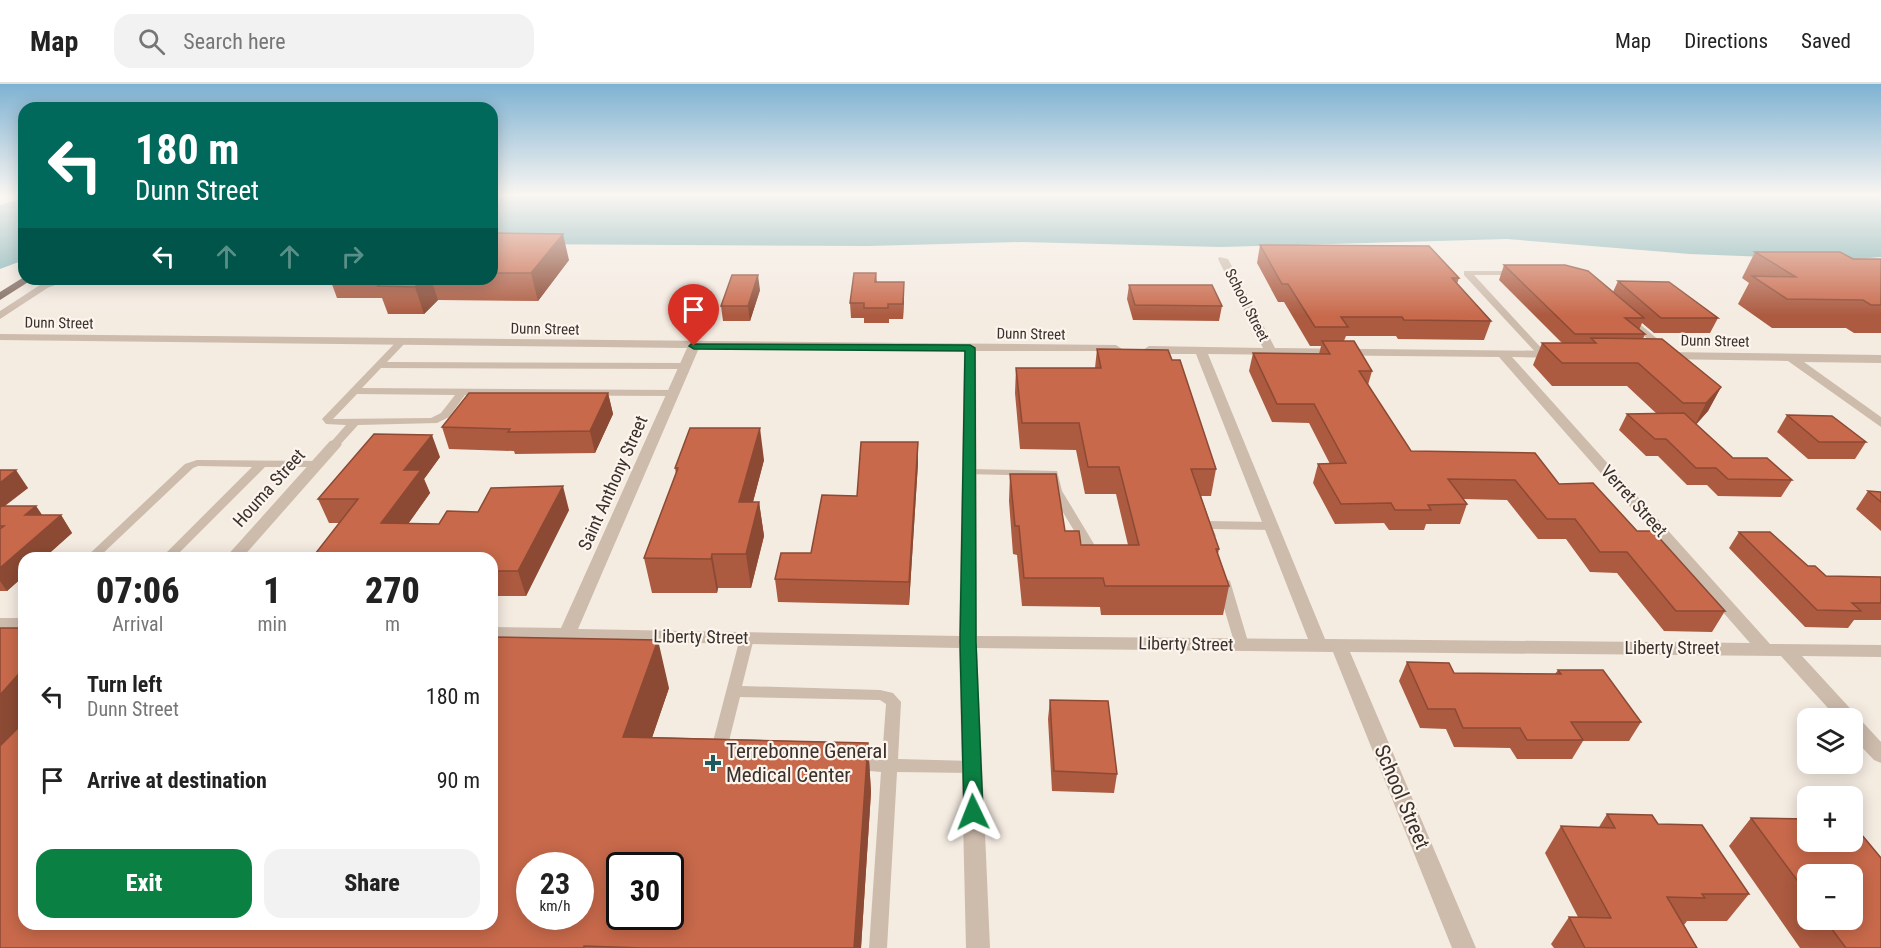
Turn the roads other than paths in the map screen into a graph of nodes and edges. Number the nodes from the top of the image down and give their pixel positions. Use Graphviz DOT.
graph roads {
  1 [pos="1222,259"];
  2 [pos="1522,273"];
  3 [pos="19,285"];
  4 [pos="47,285"];
  5 [pos="0,297"];
  6 [pos="1620,310"];
  7 [pos="0,316"];
  8 [pos="0,337"];
  9 [pos="401,342"];
  10 [pos="694,346"];
  11 [pos="970,348"];
  12 [pos="1200,350"];
  13 [pos="1271,352"];
  14 [pos="1503,354"];
  15 [pos="1542,354"];
  16 [pos="1566,354"];
  17 [pos="1648,356"];
  18 [pos="1672,356"];
  19 [pos="1790,357"];
  20 [pos="1881,359"];
  21 [pos="379,365"];
  22 [pos="686,366"];
  23 [pos="354,391"];
  24 [pos="463,391"];
  25 [pos="674,393"];
  26 [pos="355,422"];
  27 [pos="1881,423"];
  28 [pos="335,444"];
  29 [pos="262,464"];
  30 [pos="317,464"];
  31 [pos="969,472"];
  32 [pos="1271,526"];
  33 [pos="1088,544"];
  34 [pos="1213,547"];
  35 [pos="97,552"];
  36 [pos="174,552"];
  37 [pos="237,552"];
  38 [pos="1219,569"];
  39 [pos="0,624"];
  40 [pos="18,624"];
  41 [pos="498,633"];
  42 [pos="567,635"];
  43 [pos="651,636"];
  44 [pos="747,638"];
  45 [pos="968,642"];
  46 [pos="1242,645"];
  47 [pos="1329,646"];
  48 [pos="634,648"];
  49 [pos="1766,649"];
  50 [pos="1785,649"];
  51 [pos="1881,651"];
  52 [pos="733,691"];
  53 [pos="1839,708"];
  54 [pos="1863,736"];
  55 [pos="1881,755"];
  56 [pos="734,763"];
  57 [pos="833,765"];
  58 [pos="891,765"];
  59 [pos="972,767"];
  60 [pos="878,948"];
  61 [pos="978,948"];
  62 [pos="1464,948"];
  1 -- 13 [label="street, School Street"];
  2 -- 15 [label="lane"];
  3 -- 5 [label="main road"];
  4 -- 7 [label="street"];
  6 -- 18 [label="lane"];
  8 -- 9 [label="street, Dunn Street"];
  9 -- 10 [label="street, Dunn Street"];
  9 -- 21 [label="lane"];
  10 -- 11 [label="street, Dunn Street"];
  10 -- 22 [label="street, Saint Anthony Street"];
  11 -- 12 [label="street, Dunn Street"];
  11 -- 31 [label="street"];
  12 -- 13 [label="street, Dunn Street"];
  12 -- 32 [label="street, School Street"];
  13 -- 14 [label="street, Dunn Street"];
  14 -- 15 [label="street, Dunn Street"];
  14 -- 49 [label="street, Verret Street"];
  15 -- 16 [label="street, Dunn Street"];
  17 -- 18 [label="street, Dunn Street"];
  18 -- 19 [label="street, Dunn Street"];
  19 -- 20 [label="street, Dunn Street"];
  19 -- 27 [label="street"];
  21 -- 22 [label="lane"];
  21 -- 23 [label="lane"];
  22 -- 25 [label="street, Saint Anthony Street"];
  23 -- 24 [label="lane"];
  23 -- 26 [label="lane"];
  24 -- 25 [label="lane"];
  24 -- 26 [label="lane"];
  25 -- 42 [label="street, Saint Anthony Street"];
  26 -- 28 [label="lane"];
  28 -- 30 [label="street, Houma Street"];
  29 -- 30 [label="lane"];
  29 -- 35 [label="lane"];
  29 -- 36 [label="lane"];
  30 -- 37 [label="street, Houma Street"];
  31 -- 33 [label="lane"];
  31 -- 45 [label="street"];
  32 -- 34 [label="lane"];
  32 -- 47 [label="street, School Street"];
  38 -- 46 [label="lane"];
  39 -- 40 [label="street"];
  41 -- 42 [label="street, Liberty Street"];
  42 -- 43 [label="street, Liberty Street"];
  43 -- 44 [label="street, Liberty Street"];
  43 -- 48 [label="lane"];
  44 -- 45 [label="street, Liberty Street"];
  44 -- 52 [label="lane"];
  45 -- 46 [label="street, Liberty Street"];
  45 -- 59 [label="street"];
  46 -- 47 [label="street, Liberty Street"];
  47 -- 49 [label="street, Liberty Street"];
  47 -- 62 [label="street, School Street"];
  49 -- 50 [label="street, Liberty Street"];
  50 -- 51 [label="street, Liberty Street"];
  50 -- 53 [label="street"];
  52 -- 56 [label="lane"];
  52 -- 58 [label="lane"];
  54 -- 55 [label="street"];
  57 -- 58 [label="lane"];
  58 -- 59 [label="lane"];
  58 -- 60 [label="lane"];
  59 -- 61 [label="street"];
}
